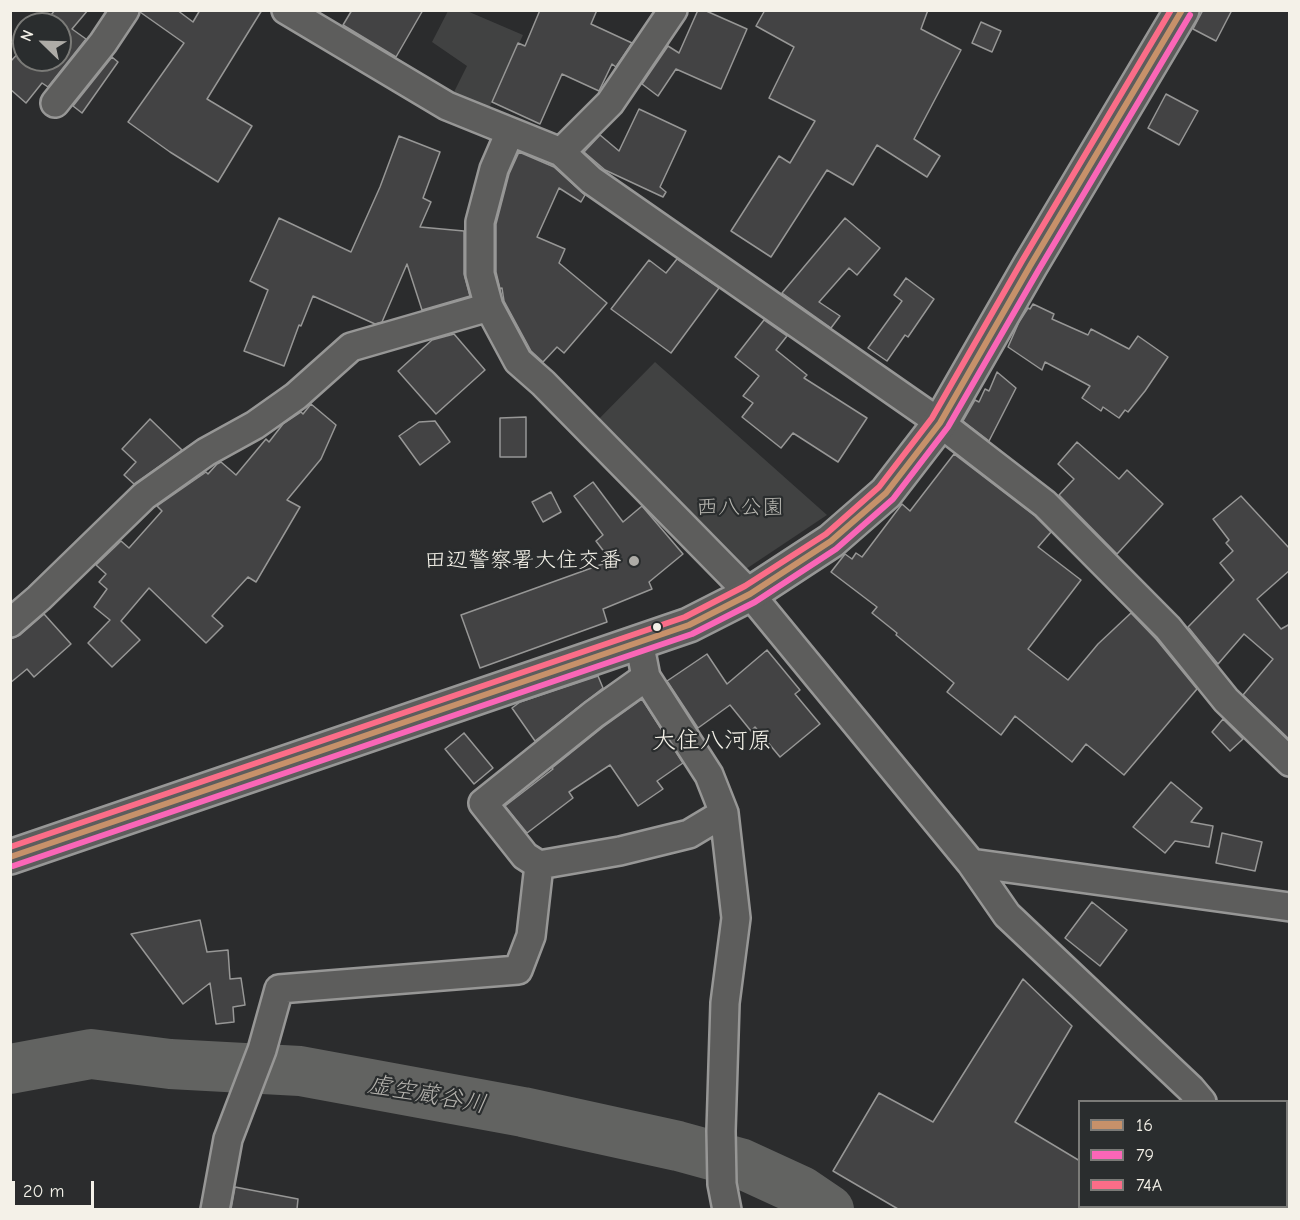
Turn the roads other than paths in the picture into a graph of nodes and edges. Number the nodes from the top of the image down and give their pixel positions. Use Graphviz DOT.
graph roads {
  1 [pos="125,10"];
  2 [pos="286,10"];
  3 [pos="673,10"];
  4 [pos="1182,10"];
  5 [pos="55,103"];
  6 [pos="510,132"];
  7 [pos="561,152"];
  8 [pos="489,307"];
  9 [pos="940,423"];
  10 [pos="750,594"];
  11 [pos="10,622"];
  12 [pos="639,641"];
  13 [pos="646,677"];
  14 [pos="1290,762"];
  15 [pos="724,813"];
  16 [pos="10,857"];
  17 [pos="971,863"];
  18 [pos="539,865"];
  19 [pos="1290,907"];
  20 [pos="1201,1100"];
  21 [pos="724,1197"];
  22 [pos="215,1209"];
  1 -- 5 [label="street"];
  2 -- 6 [label="street"];
  3 -- 7 [label="street"];
  4 -- 9 [label="street"];
  6 -- 7 [label="street"];
  6 -- 8 [label="street"];
  7 -- 9 [label="street"];
  8 -- 10 [label="street"];
  8 -- 11 [label="street"];
  9 -- 10 [label="street"];
  9 -- 14 [label="street"];
  10 -- 12 [label="street"];
  10 -- 17 [label="street"];
  12 -- 13 [label="street"];
  12 -- 16 [label="street"];
  13 -- 15 [label="street"];
  13 -- 18 [label="street"];
  15 -- 18 [label="street"];
  15 -- 21 [label="street"];
  17 -- 19 [label="street"];
  17 -- 20 [label="street"];
  18 -- 22 [label="street"];
}
